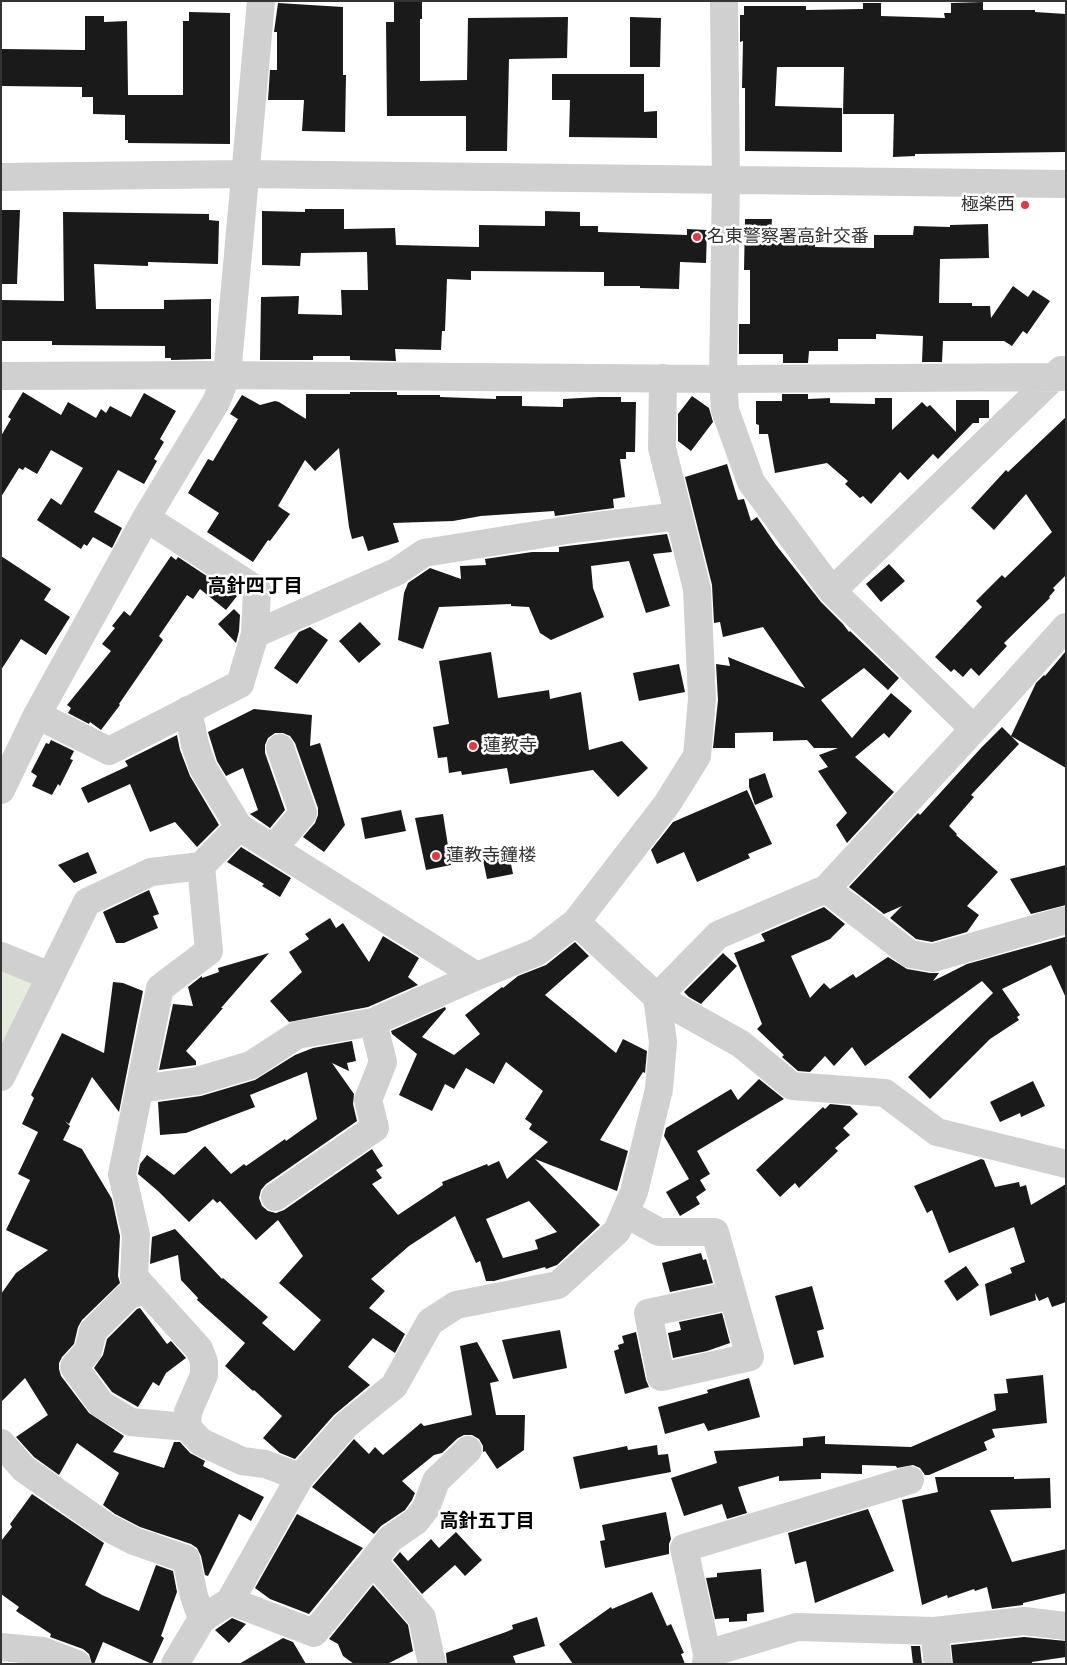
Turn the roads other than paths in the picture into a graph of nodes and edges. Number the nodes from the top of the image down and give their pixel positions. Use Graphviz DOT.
graph roads {
  1 [pos="261,1"];
  2 [pos="724,1"];
  3 [pos="244,174"];
  4 [pos="1,177"];
  5 [pos="726,180"];
  6 [pos="1066,184"];
  7 [pos="1062,374"];
  8 [pos="227,375"];
  9 [pos="3,378"];
  10 [pos="663,378"];
  11 [pos="723,379"];
  12 [pos="679,516"];
  13 [pos="146,518"];
  14 [pos="832,591"];
  15 [pos="1066,627"];
  16 [pos="255,634"];
  17 [pos="188,710"];
  18 [pos="37,715"];
  19 [pos="974,729"];
  20 [pos="280,748"];
  21 [pos="1,790"];
  22 [pos="239,827"];
  23 [pos="274,848"];
  24 [pos="201,866"];
  25 [pos="826,889"];
  26 [pos="1066,920"];
  27 [pos="576,922"];
  28 [pos="1,956"];
  29 [pos="50,976"];
  30 [pos="477,976"];
  31 [pos="657,997"];
  32 [pos="373,1022"];
  33 [pos="1,1077"];
  34 [pos="139,1089"];
  35 [pos="1066,1164"];
  36 [pos="275,1197"];
  37 [pos="625,1213"];
  38 [pos="145,1289"];
  39 [pos="732,1295"];
  40 [pos="187,1427"];
  41 [pos="1,1443"];
  42 [pos="468,1450"];
  43 [pos="300,1477"];
  44 [pos="910,1480"];
  45 [pos="373,1561"];
  46 [pos="230,1601"];
  47 [pos="202,1619"];
  48 [pos="1066,1626"];
  49 [pos="934,1631"];
  50 [pos="1,1647"];
  51 [pos="707,1659"];
  52 [pos="77,1664"];
  53 [pos="175,1664"];
  54 [pos="432,1664"];
  55 [pos="938,1664"];
  1 -- 3 [label="street"];
  2 -- 5 [label="street"];
  3 -- 4 [label="street"];
  3 -- 5 [label="street"];
  3 -- 8 [label="street"];
  5 -- 6 [label="street"];
  5 -- 11 [label="street"];
  7 -- 11 [label="street"];
  7 -- 14 [label="street"];
  8 -- 9 [label="street"];
  8 -- 10 [label="street"];
  8 -- 13 [label="street"];
  10 -- 11 [label="street"];
  10 -- 12 [label="street"];
  11 -- 14 [label="street"];
  12 -- 16 [label="street"];
  12 -- 27 [label="street"];
  13 -- 16 [label="street"];
  13 -- 18 [label="street"];
  14 -- 19 [label="street"];
  15 -- 19 [label="street"];
  16 -- 17 [label="street"];
  17 -- 18 [label="street"];
  17 -- 22 [label="street"];
  18 -- 21 [label="street"];
  19 -- 25 [label="street"];
  20 -- 23 [label="street"];
  22 -- 23 [label="street"];
  22 -- 24 [label="street"];
  23 -- 30 [label="street"];
  24 -- 29 [label="street"];
  24 -- 34 [label="street"];
  25 -- 26 [label="street"];
  25 -- 31 [label="street"];
  27 -- 30 [label="street"];
  27 -- 31 [label="street"];
  28 -- 29 [label="street"];
  29 -- 33 [label="street"];
  30 -- 32 [label="street"];
  31 -- 35 [label="street"];
  31 -- 37 [label="street"];
  32 -- 34 [label="street"];
  32 -- 36 [label="street"];
  34 -- 38 [label="street"];
  37 -- 39 [label="street"];
  37 -- 43 [label="street"];
  38 -- 40 [label="street"];
  38 -- 40 [label="street"];
  40 -- 43 [label="street"];
  41 -- 47 [label="street"];
  42 -- 45 [label="street"];
  43 -- 46 [label="street"];
  44 -- 51 [label="street"];
  45 -- 46 [label="street"];
  45 -- 54 [label="street"];
  46 -- 47 [label="street"];
  47 -- 53 [label="street"];
  48 -- 49 [label="street"];
  49 -- 51 [label="street"];
  49 -- 55 [label="street"];
  50 -- 52 [label="street"];
}
